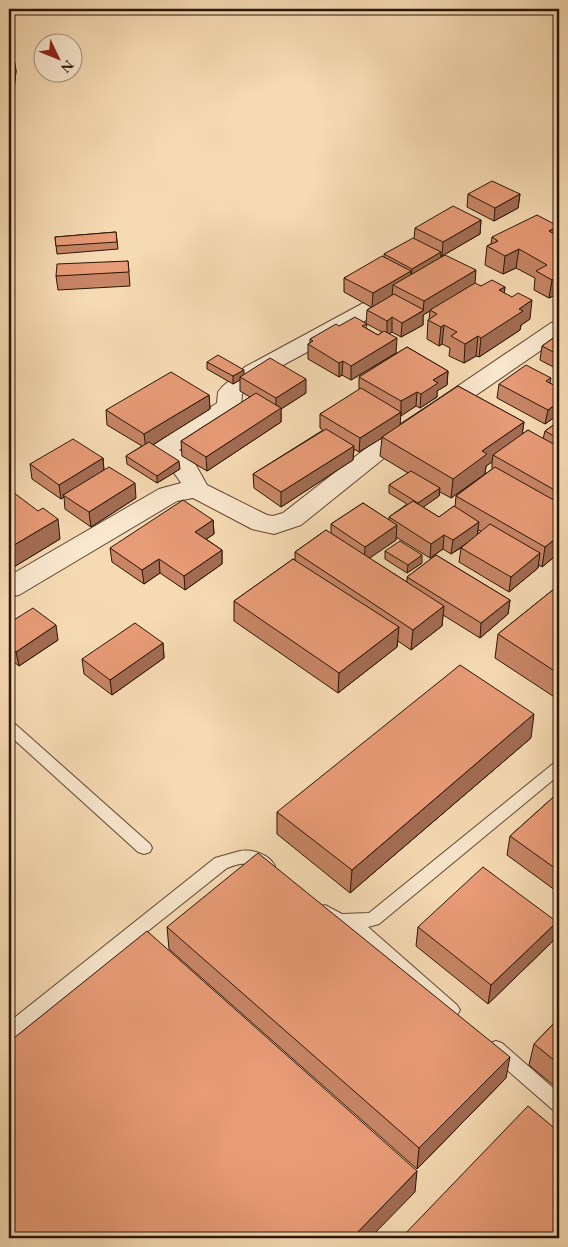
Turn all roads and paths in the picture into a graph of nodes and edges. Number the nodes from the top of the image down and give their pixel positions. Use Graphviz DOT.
graph roads {
  1 [pos="419,281"];
  2 [pos="559,328"];
  3 [pos="197,490"];
  4 [pos="9,588"];
  5 [pos="9,728"];
  6 [pos="559,767"];
  7 [pos="144,848"];
  8 [pos="283,878"];
  9 [pos="310,900"];
  10 [pos="352,924"];
  11 [pos="463,1020"];
  12 [pos="9,1032"];
  13 [pos="485,1040"];
  14 [pos="559,1104"];
  1 -- 3 [label="street"];
  2 -- 3 [label="street"];
  3 -- 4 [label="street"];
  5 -- 7 [label="lane"];
  6 -- 10 [label="lane"];
  8 -- 12 [label="lane"];
  9 -- 10 [label="lane"];
  10 -- 11 [label="lane"];
  13 -- 14 [label="lane"];
}
